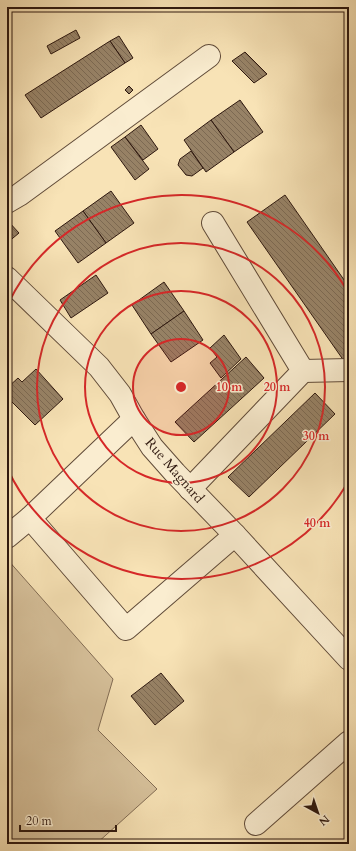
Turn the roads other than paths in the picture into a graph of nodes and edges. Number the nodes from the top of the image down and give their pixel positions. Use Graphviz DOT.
graph roads {
  1 [pos="209,56"];
  2 [pos="7,202"];
  3 [pos="213,223"];
  4 [pos="7,278"];
  5 [pos="349,370"];
  6 [pos="304,371"];
  7 [pos="134,419"];
  8 [pos="190,489"];
  9 [pos="30,518"];
  10 [pos="235,535"];
  11 [pos="7,538"];
  12 [pos="349,659"];
  13 [pos="349,742"];
  14 [pos="256,824"];
  1 -- 2 [label="street"];
  3 -- 6 [label="street"];
  4 -- 7 [label="street, Rue Magnard"];
  5 -- 6 [label="street"];
  6 -- 8 [label="street"];
  7 -- 8 [label="street, Rue Magnard"];
  7 -- 9 [label="street"];
  8 -- 10 [label="street, Rue Magnard"];
  9 -- 10 [label="street"];
  9 -- 11 [label="street"];
  10 -- 12 [label="street, Rue Magnard"];
  13 -- 14 [label="street"];
}
